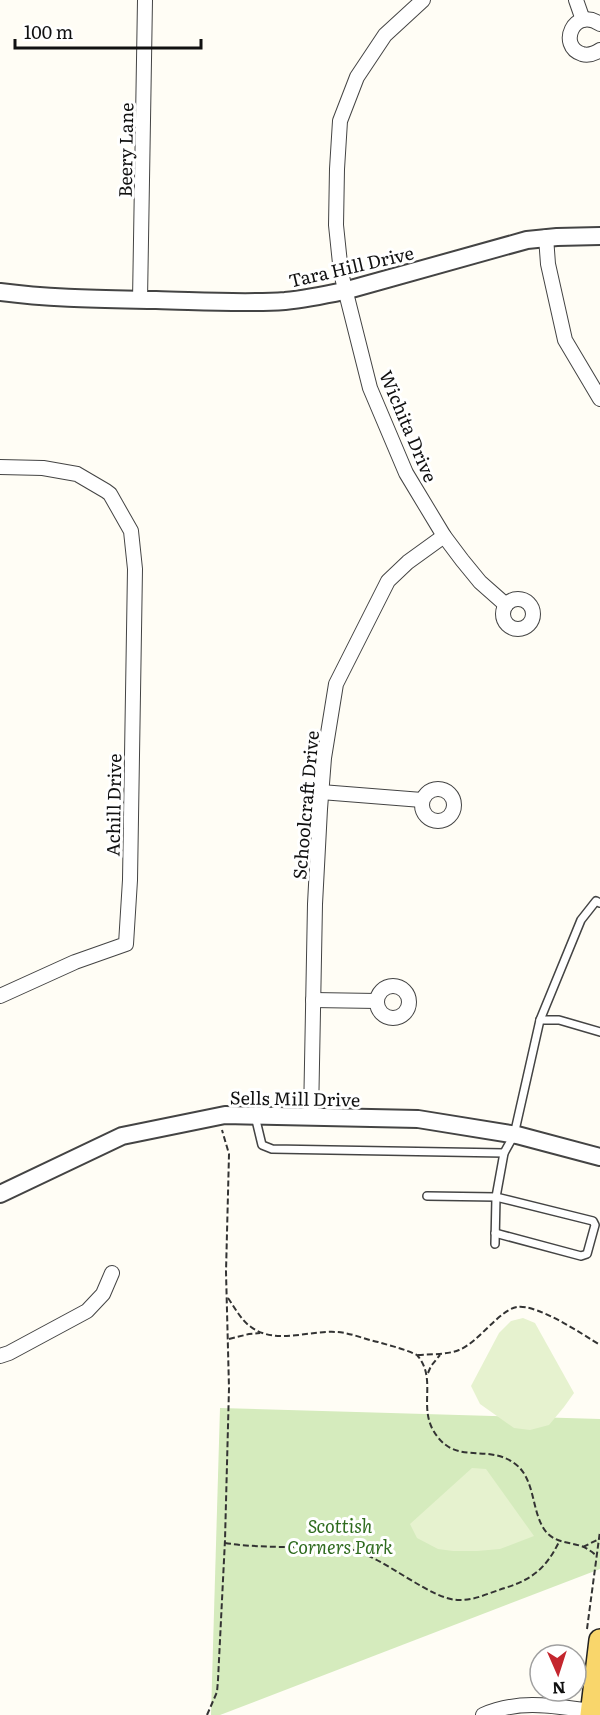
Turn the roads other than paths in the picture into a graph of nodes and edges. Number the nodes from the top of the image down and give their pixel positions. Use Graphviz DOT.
graph roads {
  1 [pos="145,0"];
  2 [pos="423,0"];
  3 [pos="576,0"];
  4 [pos="582,20"];
  5 [pos="600,24"];
  6 [pos="600,50"];
  7 [pos="600,236"];
  8 [pos="546,237"];
  9 [pos="344,291"];
  10 [pos="0,292"];
  11 [pos="140,300"];
  12 [pos="600,399"];
  13 [pos="0,467"];
  14 [pos="444,536"];
  15 [pos="506,605"];
  16 [pos="321,792"];
  17 [pos="422,800"];
  18 [pos="600,903"];
  19 [pos="0,996"];
  20 [pos="313,1000"];
  21 [pos="377,1001"];
  22 [pos="540,1020"];
  23 [pos="600,1032"];
  24 [pos="255,1116"];
  25 [pos="311,1117"];
  26 [pos="514,1135"];
  27 [pos="504,1153"];
  28 [pos="600,1157"];
  29 [pos="0,1194"];
  30 [pos="427,1196"];
  31 [pos="496,1197"];
  32 [pos="495,1233"];
  33 [pos="495,1244"];
  34 [pos="112,1273"];
  35 [pos="0,1356"];
  36 [pos="593,1636"];
  37 [pos="594,1713"];
  38 [pos="483,1715"];
  1 -- 11 [label="street, Beery Lane"];
  2 -- 9 [label="street, Wichita Drive"];
  3 -- 4 [label="street"];
  4 -- 5 [label="street"];
  4 -- 6 [label="street"];
  7 -- 8 [label="street, Tara Hill Drive"];
  8 -- 9 [label="street, Tara Hill Drive"];
  8 -- 12 [label="street"];
  9 -- 11 [label="street, Tara Hill Drive"];
  9 -- 14 [label="street, Wichita Drive"];
  10 -- 11 [label="street, Tara Hill Drive"];
  13 -- 19 [label="street, Achill Drive"];
  14 -- 15 [label="street, Wichita Drive"];
  14 -- 16 [label="street, Schoolcraft Drive"];
  16 -- 17 [label="street"];
  16 -- 20 [label="street, Schoolcraft Drive"];
  18 -- 22 [label="lane"];
  20 -- 21 [label="street"];
  20 -- 25 [label="street, Schoolcraft Drive"];
  22 -- 23 [label="lane"];
  22 -- 26 [label="lane"];
  24 -- 25 [label="street, Sells Mill Drive"];
  24 -- 27 [label="lane"];
  24 -- 29 [label="street, Sells Mill Drive"];
  25 -- 26 [label="street, Sells Mill Drive"];
  26 -- 27 [label="lane"];
  26 -- 28 [label="street, Sells Mill Drive"];
  27 -- 31 [label="lane"];
  30 -- 31 [label="lane"];
  31 -- 32 [label="lane"];
  31 -- 32 [label="lane"];
  32 -- 33 [label="lane"];
  34 -- 35 [label="street"];
  36 -- 37 [label="main road"];
  37 -- 38 [label="street"];
}
